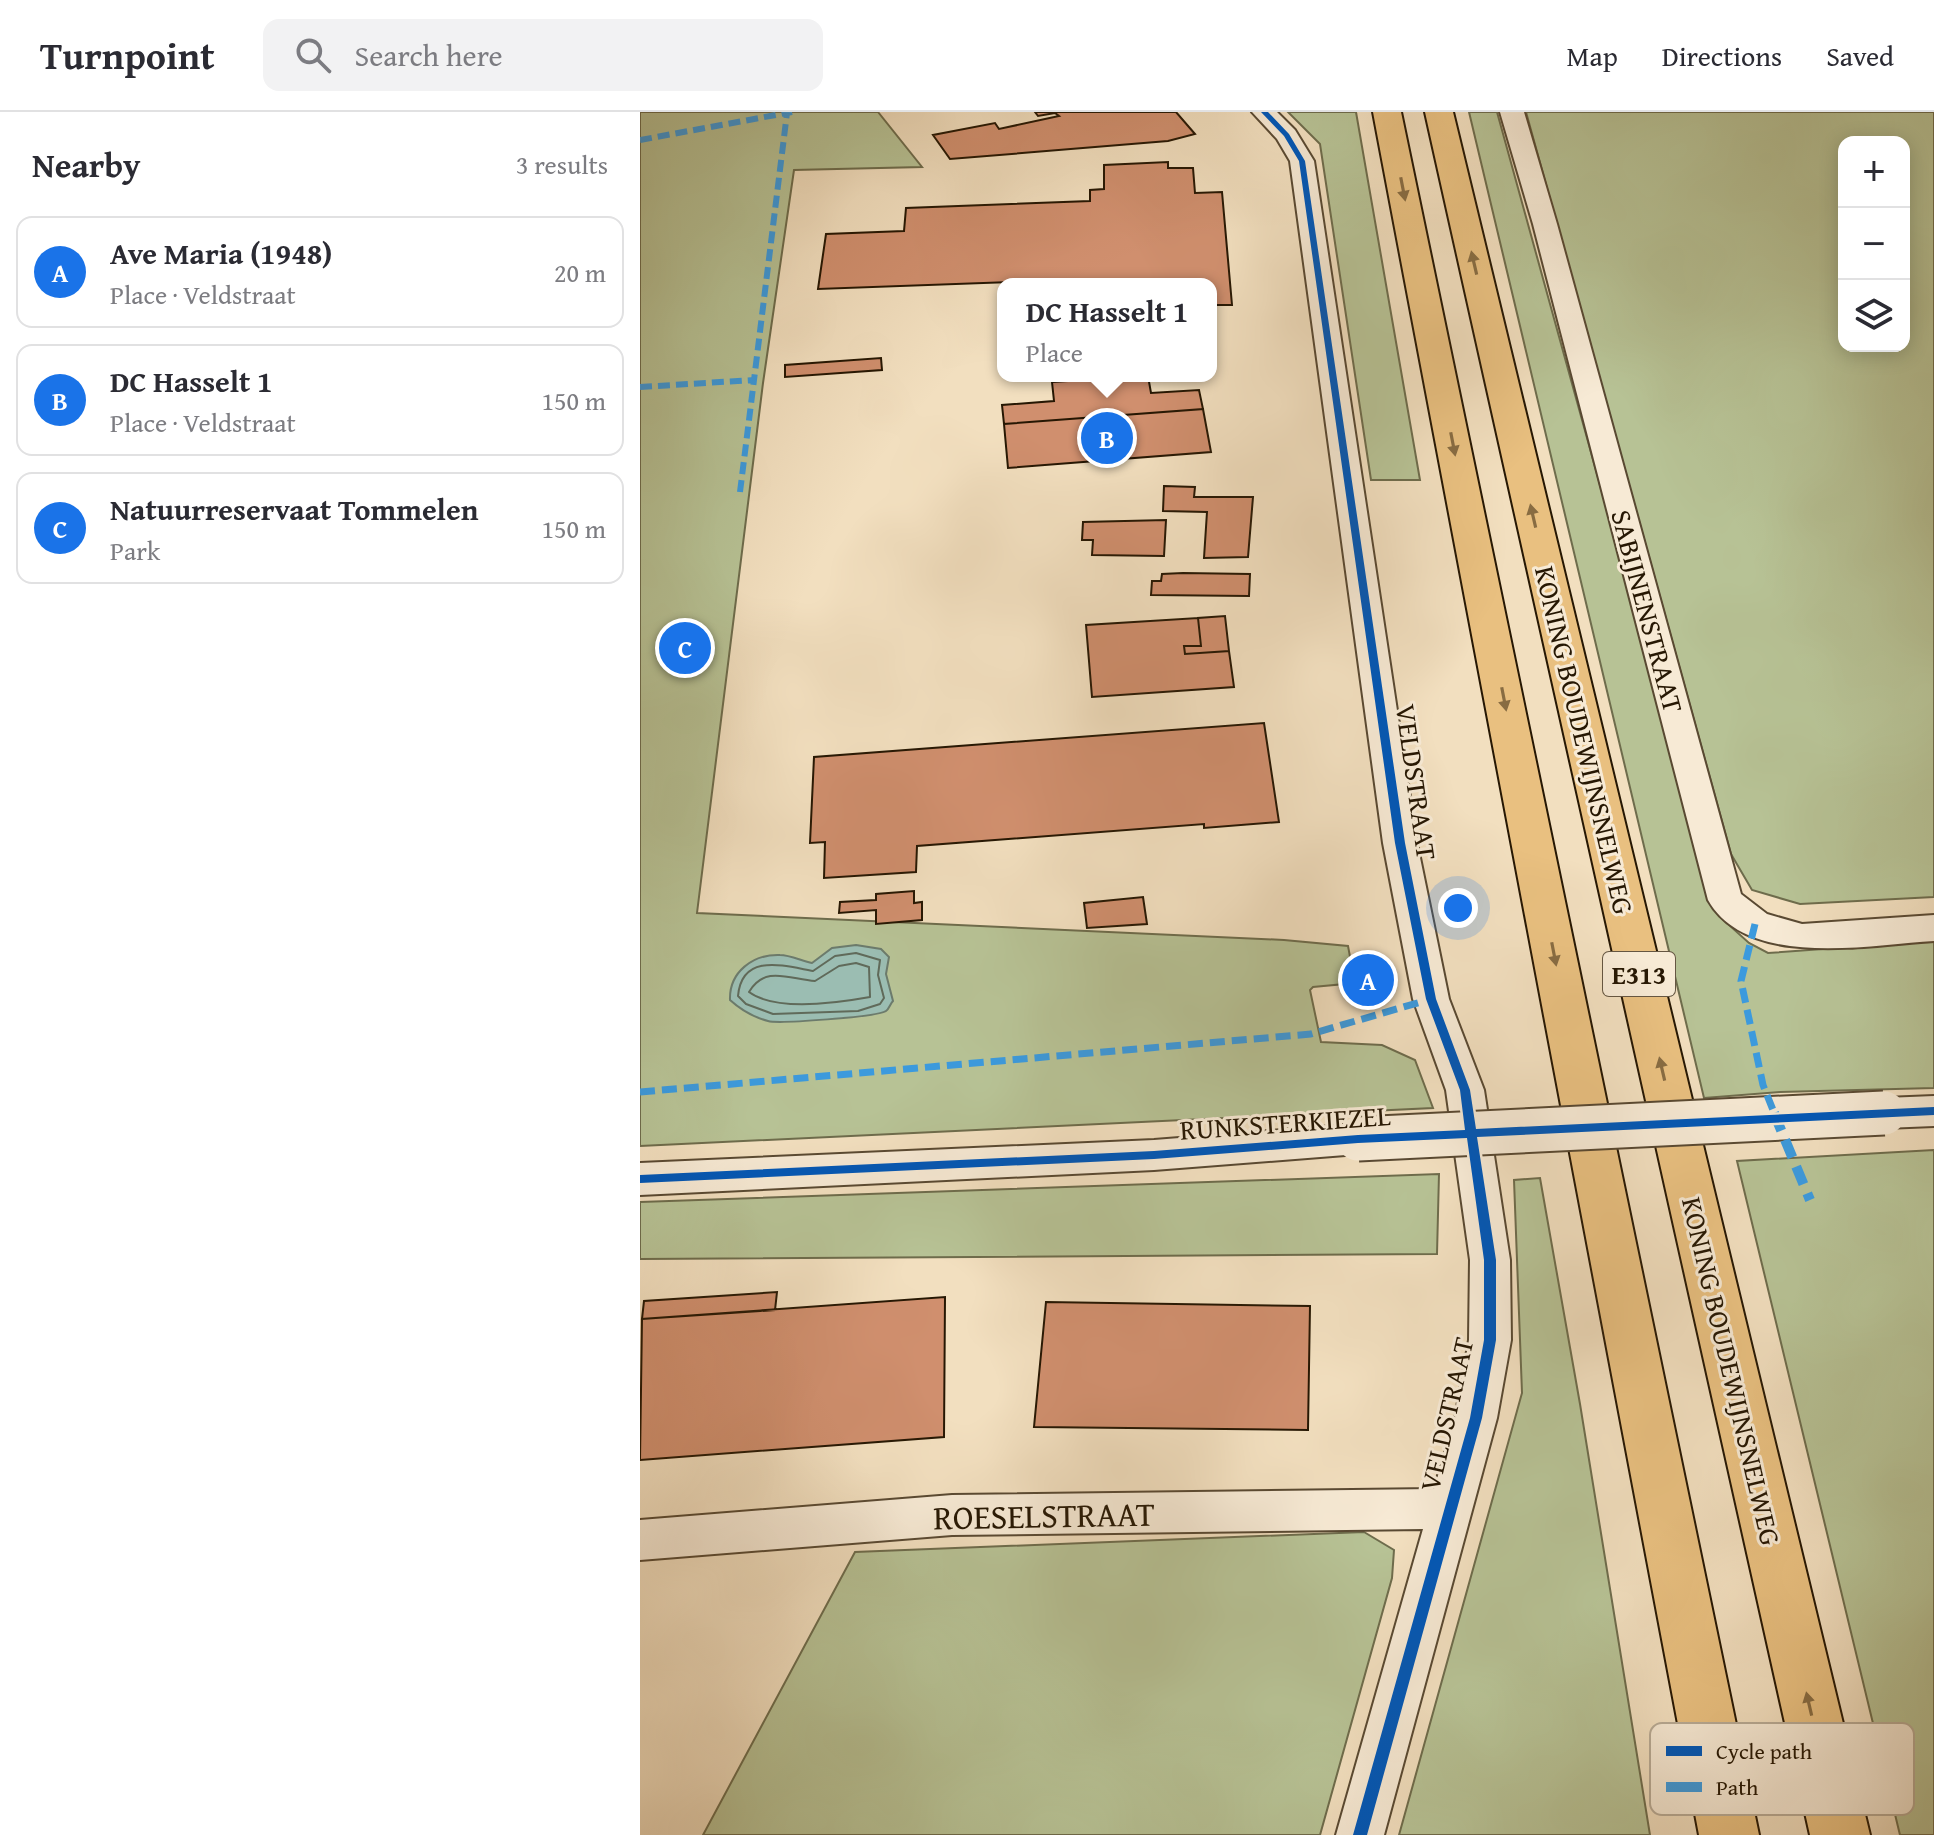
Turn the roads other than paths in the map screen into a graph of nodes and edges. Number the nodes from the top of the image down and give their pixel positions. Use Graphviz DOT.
graph roads {
  1 [pos="1264,112"];
  2 [pos="1387,112"];
  3 [pos="1439,112"];
  4 [pos="1512,112"];
  5 [pos="1934,928"];
  6 [pos="1934,1111"];
  7 [pos="640,1179"];
  8 [pos="1449,1509"];
  9 [pos="640,1540"];
  10 [pos="1707,1723"];
  11 [pos="1814,1723"];
  12 [pos="1725,1815"];
  13 [pos="1835,1815"];
  14 [pos="1360,1835"];
  15 [pos="1729,1835"];
  16 [pos="1840,1835"];
  1 -- 8 [label="street, VELDSTRAAT"];
  2 -- 10 [label="highway, E313, one-way"];
  11 -- 3 [label="highway, KONING BOUDEWIJNSNELWEG / E313, one-way"];
  4 -- 5 [label="street, SABIJNENSTRAAT"];
  6 -- 7 [label="street, RUNKSTERKIEZEL, bridge"];
  8 -- 9 [label="street, ROESELSTRAAT"];
  8 -- 14 [label="street, VELDSTRAAT"];
  12 -- 15 [label="highway, E313, one-way"];
  16 -- 13 [label="highway, KONING BOUDEWIJNSNELWEG / E313, one-way"];
}
